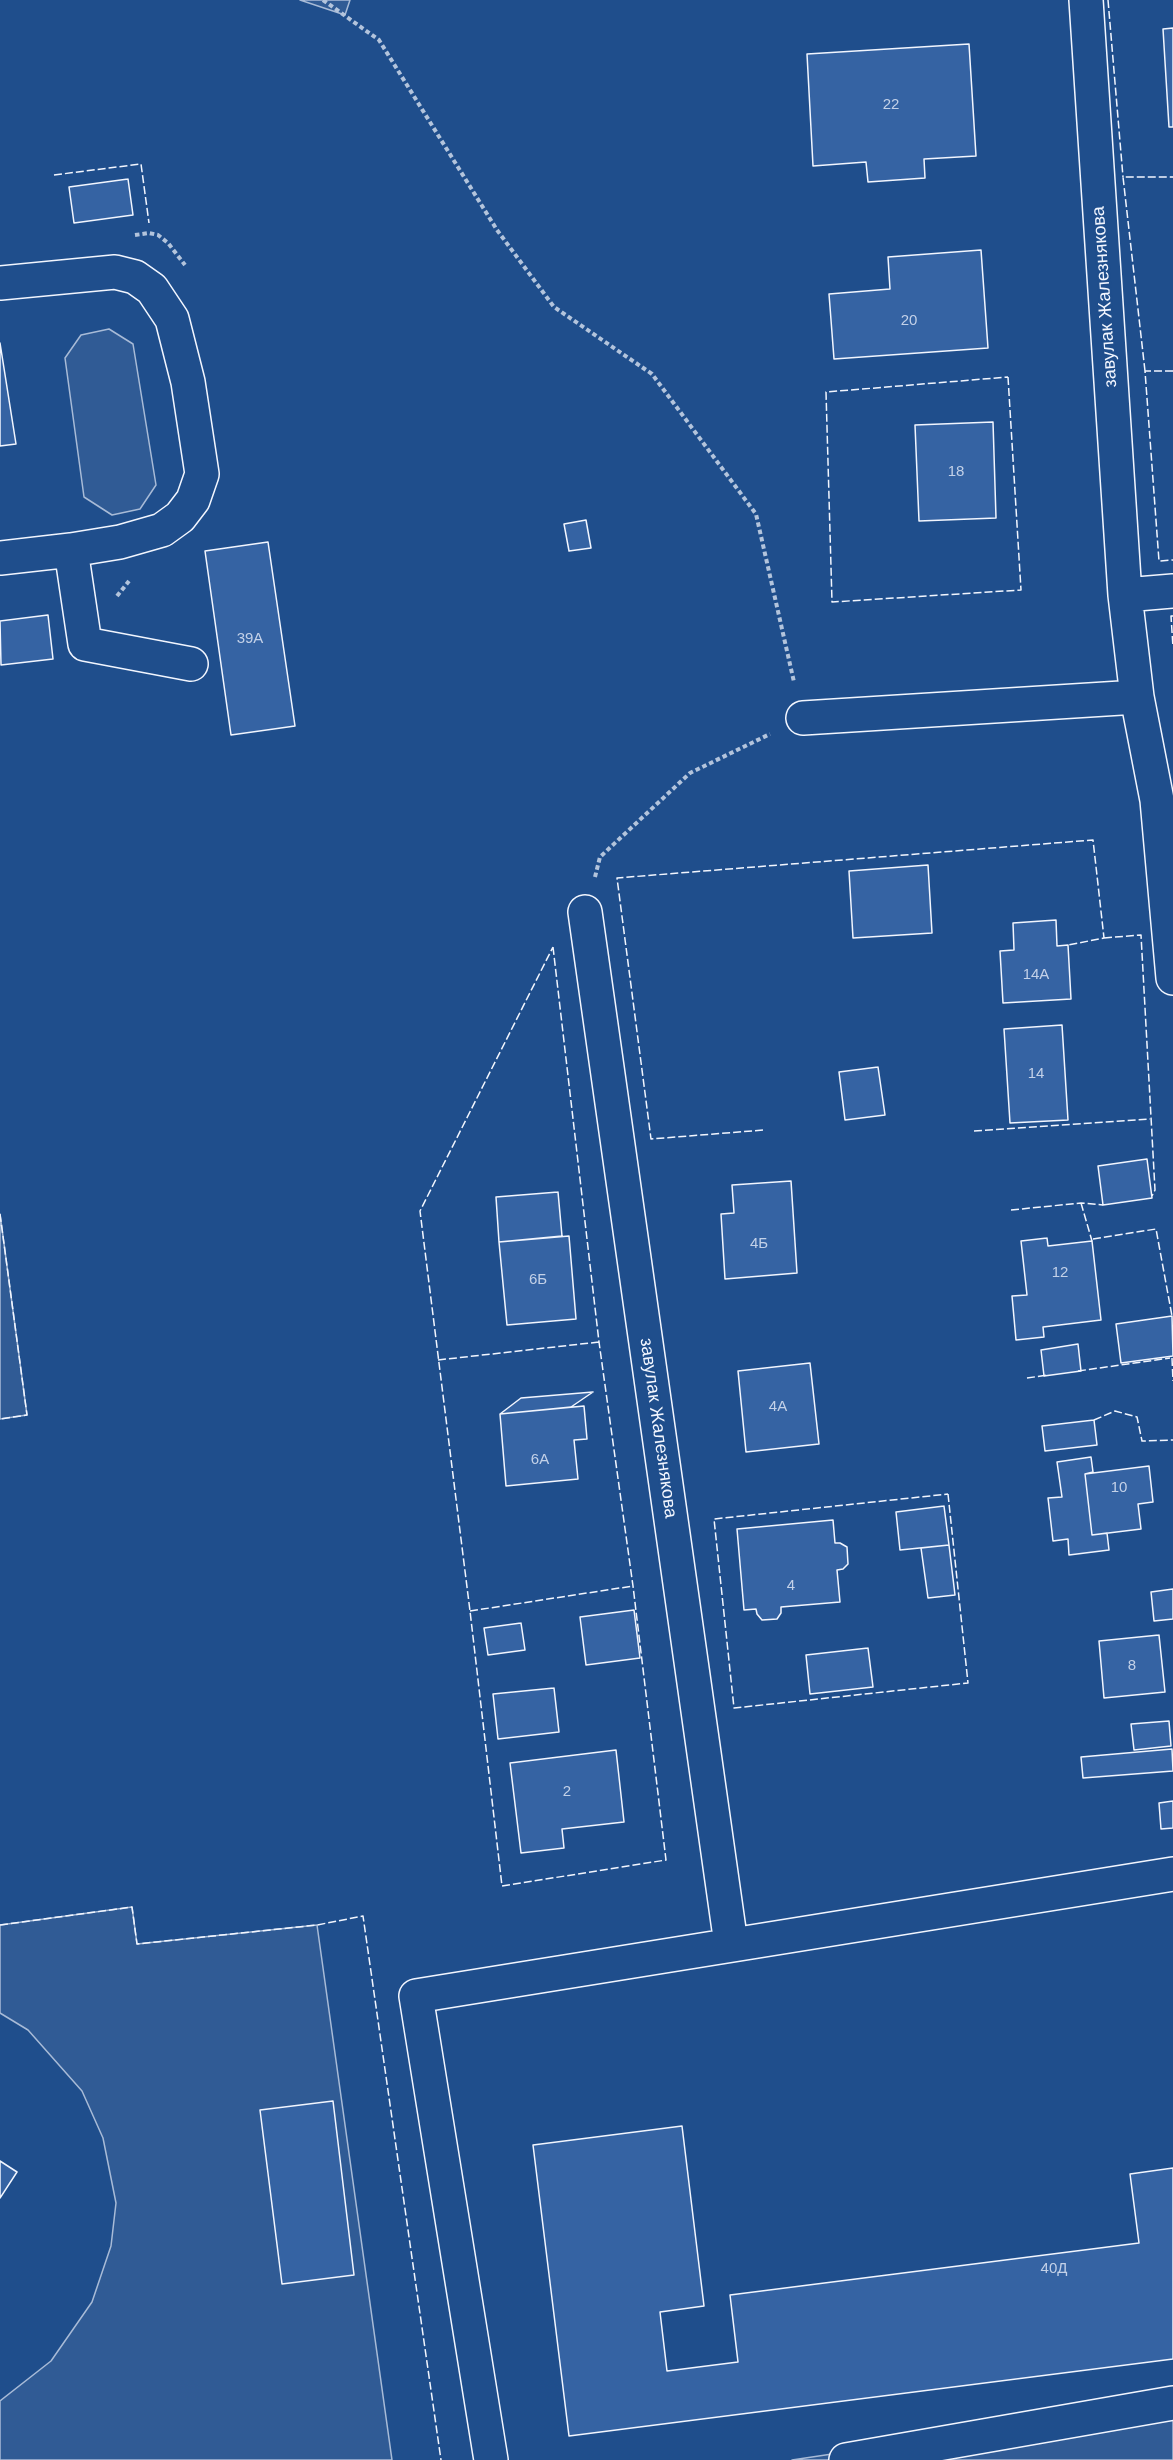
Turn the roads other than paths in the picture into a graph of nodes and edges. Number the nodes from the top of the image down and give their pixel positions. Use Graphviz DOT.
graph roads {
  1 [pos="1086,0"];
  2 [pos="0,283"];
  3 [pos="72,550"];
  4 [pos="0,558"];
  5 [pos="1173,591"];
  6 [pos="1125,595"];
  7 [pos="191,664"];
  8 [pos="1137,698"];
  9 [pos="803,718"];
  10 [pos="585,912"];
  11 [pos="1173,978"];
  12 [pos="1173,1874"];
  13 [pos="731,1944"];
  14 [pos="1173,2403"];
  15 [pos="492,2460"];
  16 [pos="846,2460"];
  1 -- 6 [label="street, завулак Жалезнякова"];
  2 -- 3 [label="street"];
  3 -- 4 [label="street"];
  3 -- 7 [label="street"];
  5 -- 6 [label="street"];
  6 -- 8 [label="street, завулак Жалезнякова"];
  8 -- 9 [label="street"];
  8 -- 11 [label="street, завулак Жалезнякова"];
  10 -- 13 [label="street, завулак Жалезнякова"];
  12 -- 13 [label="street"];
  13 -- 15 [label="street"];
  14 -- 16 [label="street"];
}
